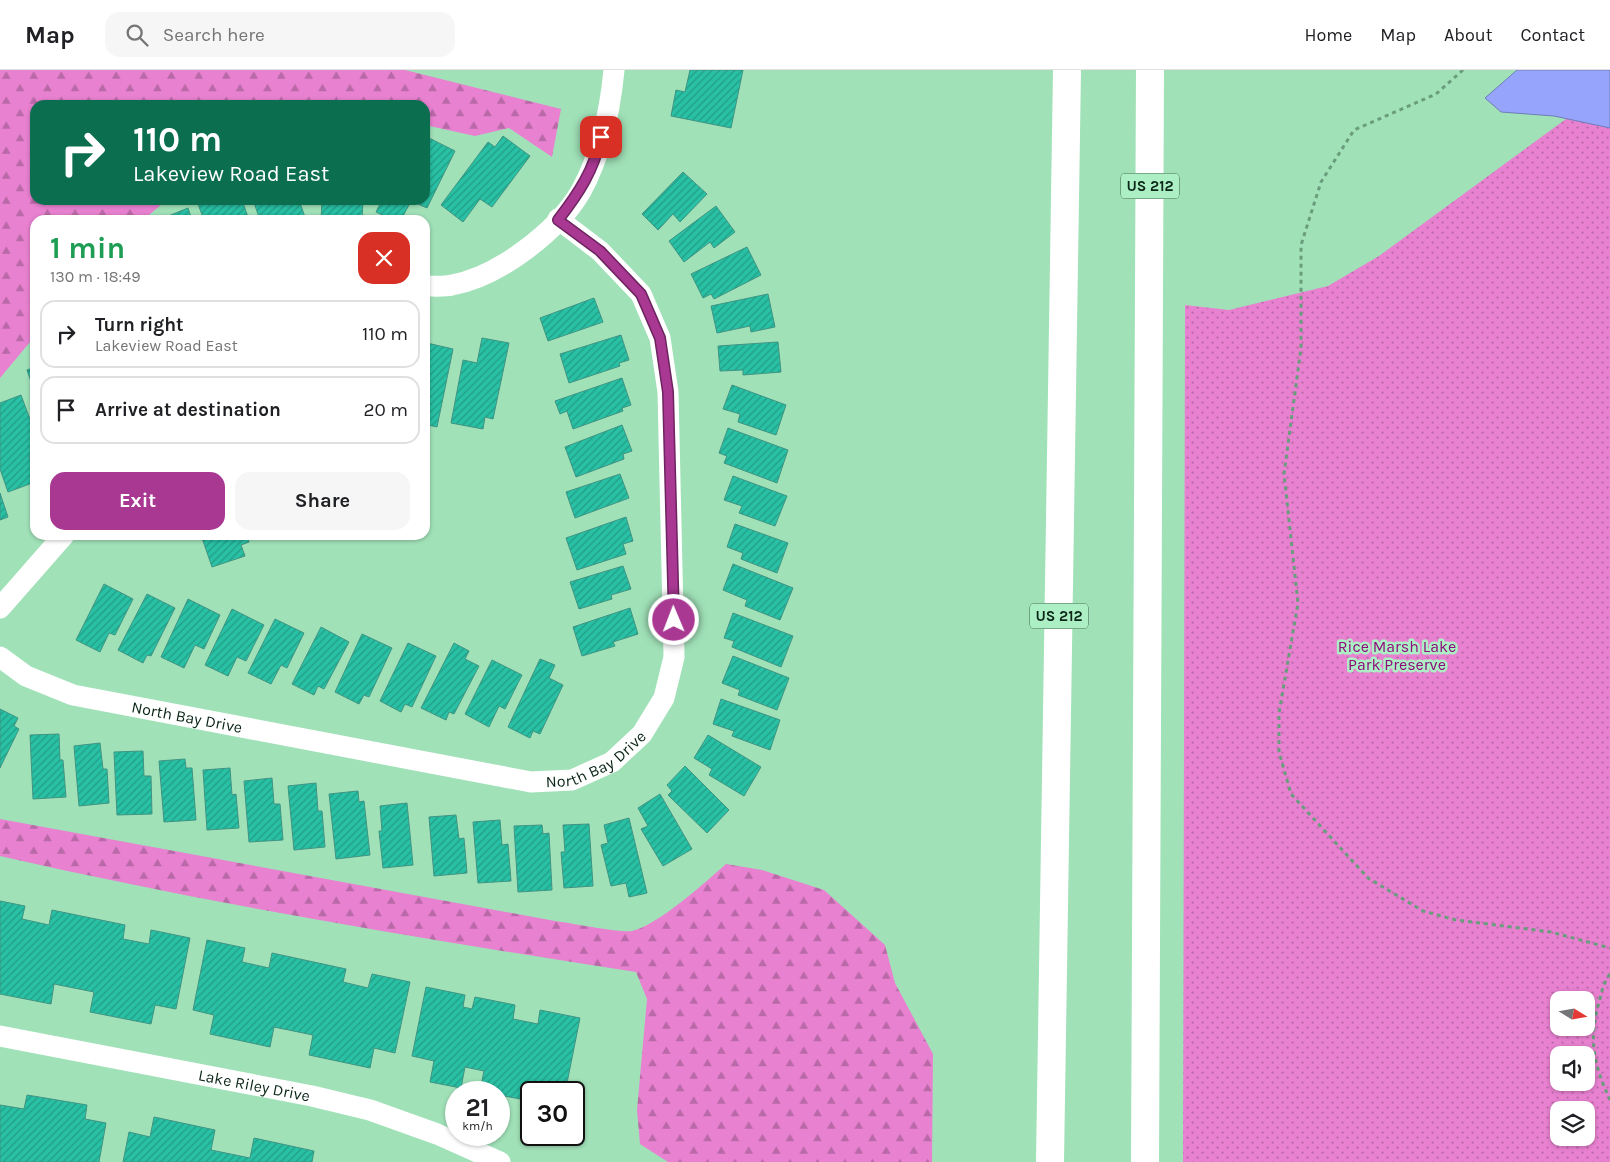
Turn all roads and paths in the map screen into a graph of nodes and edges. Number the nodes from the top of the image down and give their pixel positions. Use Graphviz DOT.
graph roads {
  1 [pos="614,70"];
  2 [pos="1067,70"];
  3 [pos="1150,70"];
  4 [pos="1463,70"];
  5 [pos="558,220"];
  6 [pos="430,286"];
  7 [pos="60,540"];
  8 [pos="0,608"];
  9 [pos="0,657"];
  10 [pos="1610,948"];
  11 [pos="1610,974"];
  12 [pos="0,1036"];
  13 [pos="1610,1100"];
  14 [pos="500,1162"];
  15 [pos="1050,1162"];
  16 [pos="1145,1162"];
  1 -- 5 [label="street"];
  2 -- 15 [label="highway, US 212"];
  3 -- 16 [label="highway, US 212"];
  4 -- 10 [label="path"];
  5 -- 6 [label="street"];
  5 -- 9 [label="street, North Bay Drive"];
  7 -- 8 [label="street"];
  11 -- 13 [label="path"];
  12 -- 14 [label="street, Lake Riley Drive"];
}
